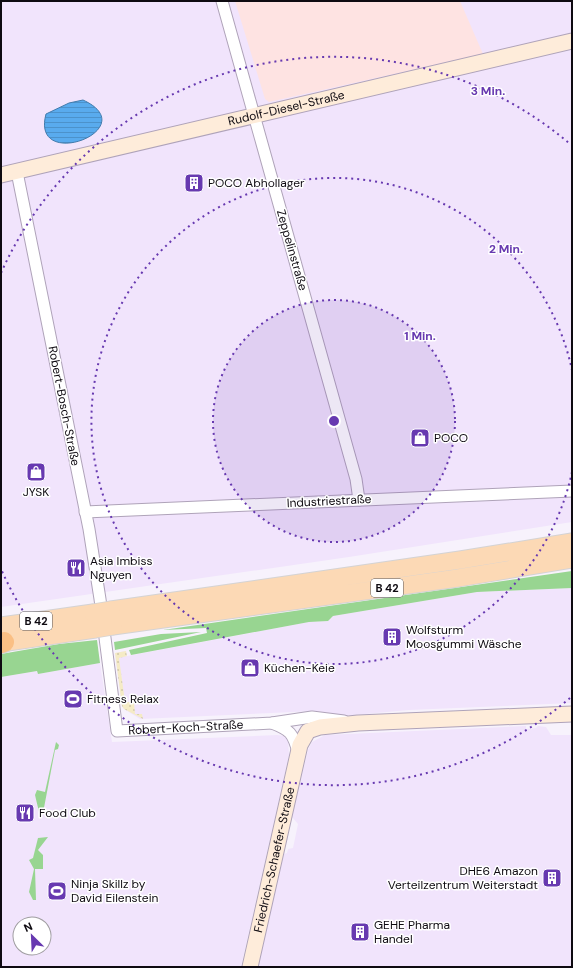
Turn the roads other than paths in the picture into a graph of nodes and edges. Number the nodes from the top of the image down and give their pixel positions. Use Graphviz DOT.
graph roads {
  1 [pos="222,1"];
  2 [pos="572,41"];
  3 [pos="255,116"];
  4 [pos="17,172"];
  5 [pos="1,175"];
  6 [pos="572,491"];
  7 [pos="359,500"];
  8 [pos="85,512"];
  9 [pos="572,542"];
  10 [pos="572,559"];
  11 [pos="112,618"];
  12 [pos="98,628"];
  13 [pos="2,639"];
  14 [pos="572,714"];
  15 [pos="272,723"];
  16 [pos="358,724"];
  17 [pos="298,752"];
  18 [pos="250,967"];
  1 -- 3 [label="street, Zeppelinstraße"];
  2 -- 3 [label="street, Rudolf-Diesel-Straße"];
  3 -- 4 [label="street, Rudolf-Diesel-Straße"];
  3 -- 7 [label="street, Zeppelinstraße"];
  4 -- 5 [label="street, Rudolf-Diesel-Straße"];
  4 -- 8 [label="street, Robert-Bosch-Straße"];
  6 -- 7 [label="street, Industriestraße"];
  7 -- 8 [label="street, Industriestraße"];
  8 -- 12 [label="street, Robert-Bosch-Straße"];
  9 -- 11 [label="main road, B 42"];
  10 -- 11 [label="main road, B 42"];
  11 -- 12 [label="main road, B 42, bridge"];
  12 -- 13 [label="main road, B 42"];
  12 -- 15 [label="street, Robert-Koch-Straße"];
  14 -- 16 [label="street, Robert-Koch-Straße"];
  15 -- 16 [label="street, Robert-Koch-Straße"];
  15 -- 17 [label="street, Robert-Koch-Straße"];
  16 -- 17 [label="street, Robert-Koch-Straße"];
  17 -- 18 [label="street, Friedrich-Schaefer-Straße"];
}
